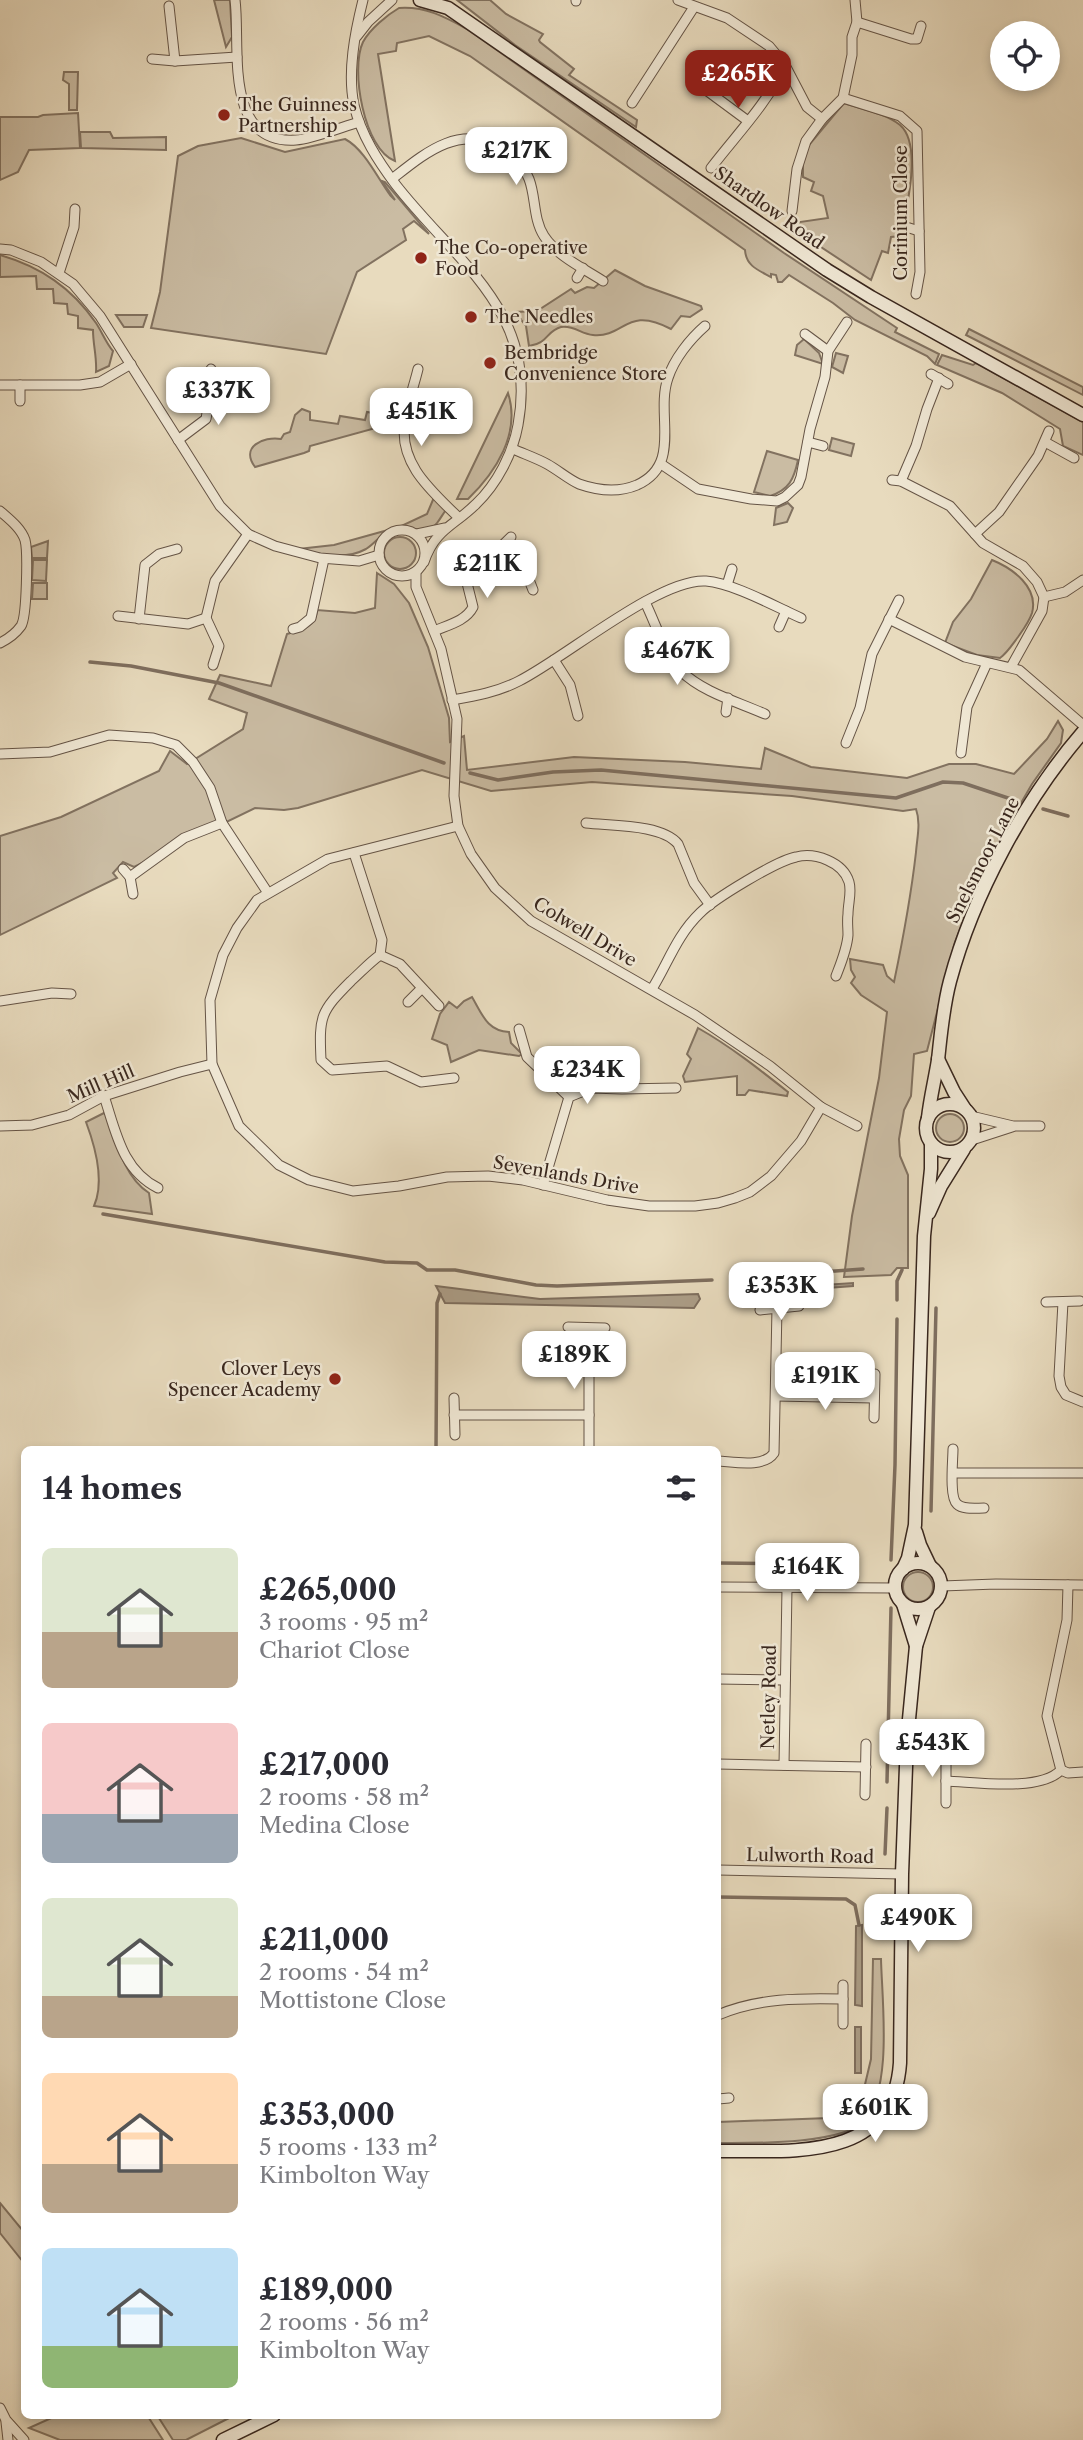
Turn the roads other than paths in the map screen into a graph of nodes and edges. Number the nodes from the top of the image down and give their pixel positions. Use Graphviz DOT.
graph roads {
  1 [pos="235,0"];
  2 [pos="363,0"];
  3 [pos="392,0"];
  4 [pos="420,0"];
  5 [pos="678,0"];
  6 [pos="855,0"];
  7 [pos="445,4"];
  8 [pos="169,6"];
  9 [pos="694,7"];
  10 [pos="857,22"];
  11 [pos="920,26"];
  12 [pos="357,36"];
  13 [pos="237,57"];
  14 [pos="152,59"];
  15 [pos="175,61"];
  16 [pos="785,65"];
  17 [pos="702,87"];
  18 [pos="843,97"];
  19 [pos="632,103"];
  20 [pos="822,119"];
  21 [pos="748,121"];
  22 [pos="359,122"];
  23 [pos="711,168"];
  24 [pos="392,179"];
  25 [pos="75,209"];
  26 [pos="792,211"];
  27 [pos="903,226"];
  28 [pos="919,231"];
  29 [pos="0,248"];
  30 [pos="583,268"];
  31 [pos="59,273"];
  32 [pos="577,278"];
  33 [pos="603,281"];
  34 [pos="916,294"];
  35 [pos="847,322"];
  36 [pos="705,326"];
  37 [pos="805,334"];
  38 [pos="828,351"];
  39 [pos="131,364"];
  40 [pos="211,369"];
  41 [pos="418,369"];
  42 [pos="948,384"];
  43 [pos="1,385"];
  44 [pos="20,385"];
  45 [pos="210,394"];
  46 [pos="249,400"];
  47 [pos="20,401"];
  48 [pos="1083,415"];
  49 [pos="1049,431"];
  50 [pos="178,440"];
  51 [pos="808,442"];
  52 [pos="1045,442"];
  53 [pos="823,446"];
  54 [pos="513,449"];
  55 [pos="1074,458"];
  56 [pos="661,464"];
  57 [pos="0,511"];
  58 [pos="459,518"];
  59 [pos="446,528"];
  60 [pos="248,534"];
  61 [pos="417,534"];
  62 [pos="975,534"];
  63 [pos="511,537"];
  64 [pos="177,549"];
  65 [pos="379,555"];
  66 [pos="492,556"];
  67 [pos="324,559"];
  68 [pos="424,562"];
  69 [pos="732,569"];
  70 [pos="416,572"];
  71 [pos="404,576"];
  72 [pos="1083,580"];
  73 [pos="727,585"];
  74 [pos="416,587"];
  75 [pos="533,590"];
  76 [pos="1044,597"];
  77 [pos="899,600"];
  78 [pos="645,602"];
  79 [pos="786,611"];
  80 [pos="118,617"];
  81 [pos="206,618"];
  82 [pos="801,618"];
  83 [pos="139,619"];
  84 [pos="889,619"];
  85 [pos="779,627"];
  86 [pos="293,629"];
  87 [pos="434,631"];
  88 [pos="0,643"];
  89 [pos="554,660"];
  90 [pos="987,663"];
  91 [pos="213,665"];
  92 [pos="1011,667"];
  93 [pos="729,698"];
  94 [pos="453,699"];
  95 [pos="726,712"];
  96 [pos="765,714"];
  97 [pos="578,716"];
  98 [pos="1083,725"];
  99 [pos="1083,732"];
  100 [pos="846,743"];
  101 [pos="961,753"];
  102 [pos="0,754"];
  103 [pos="222,823"];
  104 [pos="586,823"];
  105 [pos="458,825"];
  106 [pos="354,853"];
  107 [pos="122,869"];
  108 [pos="130,877"];
  109 [pos="268,893"];
  110 [pos="133,894"];
  111 [pos="710,905"];
  112 [pos="380,955"];
  113 [pos="836,976"];
  114 [pos="421,989"];
  115 [pos="652,989"];
  116 [pos="71,994"];
  117 [pos="0,1001"];
  118 [pos="408,1002"];
  119 [pos="439,1006"];
  120 [pos="519,1029"];
  121 [pos="938,1059"];
  122 [pos="212,1064"];
  123 [pos="454,1078"];
  124 [pos="676,1088"];
  125 [pos="104,1096"];
  126 [pos="569,1097"];
  127 [pos="821,1107"];
  128 [pos="968,1113"];
  129 [pos="928,1118"];
  130 [pos="0,1126"];
  131 [pos="857,1126"];
  132 [pos="1013,1126"];
  133 [pos="1040,1126"];
  134 [pos="931,1144"];
  135 [pos="968,1144"];
  136 [pos="543,1185"];
  137 [pos="158,1188"];
  138 [pos="926,1219"];
  139 [pos="1080,1301"];
  140 [pos="1045,1302"];
  141 [pos="1063,1302"];
  142 [pos="799,1306"];
  143 [pos="777,1308"];
  144 [pos="760,1310"];
  145 [pos="568,1327"];
  146 [pos="605,1328"];
  147 [pos="589,1329"];
  148 [pos="875,1374"];
  149 [pos="776,1396"];
  150 [pos="454,1398"];
  151 [pos="874,1398"];
  152 [pos="1083,1402"];
  153 [pos="454,1415"];
  154 [pos="589,1415"];
  155 [pos="874,1418"];
  156 [pos="455,1435"];
  157 [pos="589,1446"];
  158 [pos="953,1449"];
  159 [pos="721,1461"];
  160 [pos="953,1473"];
  161 [pos="1083,1473"];
  162 [pos="984,1508"];
  163 [pos="915,1525"];
  164 [pos="930,1566"];
  165 [pos="903,1569"];
  166 [pos="1068,1585"];
  167 [pos="1083,1585"];
  168 [pos="942,1586"];
  169 [pos="721,1587"];
  170 [pos="786,1588"];
  171 [pos="895,1588"];
  172 [pos="903,1604"];
  173 [pos="929,1607"];
  174 [pos="916,1646"];
  175 [pos="721,1679"];
  176 [pos="785,1680"];
  177 [pos="866,1744"];
  178 [pos="946,1754"];
  179 [pos="721,1764"];
  180 [pos="784,1765"];
  181 [pos="866,1767"];
  182 [pos="1060,1770"];
  183 [pos="1083,1772"];
  184 [pos="946,1782"];
  185 [pos="865,1795"];
  186 [pos="946,1802"];
  187 [pos="721,1870"];
  188 [pos="902,1874"];
  189 [pos="843,1985"];
  190 [pos="843,1999"];
  191 [pos="721,2014"];
  192 [pos="843,2024"];
  193 [pos="729,2098"];
  194 [pos="721,2099"];
  195 [pos="721,2151"];
  196 [pos="0,2408"];
  197 [pos="266,2419"];
  198 [pos="6,2420"];
  199 [pos="8,2440"];
  200 [pos="24,2440"];
  201 [pos="223,2440"];
  1 -- 13 [label="street"];
  2 -- 12 [label="street"];
  3 -- 12 [label="street"];
  4 -- 7 [label="street, Shardlow Road"];
  5 -- 9 [label="street"];
  6 -- 10 [label="street"];
  7 -- 48 [label="street, Shardlow Road"];
  8 -- 15 [label="street"];
  9 -- 16 [label="street"];
  9 -- 19 [label="street"];
  10 -- 11 [label="street"];
  10 -- 18 [label="street"];
  12 -- 22 [label="street"];
  13 -- 15 [label="street"];
  13 -- 22 [label="street"];
  14 -- 15 [label="street"];
  16 -- 20 [label="street"];
  16 -- 21 [label="street"];
  17 -- 21 [label="street"];
  18 -- 20 [label="street"];
  18 -- 28 [label="street, Corinium Close"];
  20 -- 26 [label="street"];
  21 -- 23 [label="street"];
  22 -- 24 [label="street"];
  24 -- 30 [label="street"];
  24 -- 54 [label="street"];
  25 -- 31 [label="street"];
  27 -- 28 [label="street"];
  28 -- 34 [label="street, Corinium Close"];
  29 -- 31 [label="street"];
  30 -- 32 [label="street"];
  30 -- 33 [label="street"];
  31 -- 39 [label="street"];
  35 -- 38 [label="street"];
  36 -- 56 [label="street"];
  37 -- 38 [label="street"];
  38 -- 51 [label="street"];
  39 -- 44 [label="street"];
  39 -- 50 [label="street"];
  40 -- 45 [label="street"];
  41 -- 58 [label="street"];
  42 -- 62 [label="street"];
  43 -- 44 [label="street"];
  44 -- 47 [label="street"];
  45 -- 46 [label="street"];
  45 -- 50 [label="street"];
  49 -- 52 [label="street"];
  50 -- 60 [label="street"];
  51 -- 53 [label="street"];
  51 -- 56 [label="street"];
  52 -- 55 [label="street"];
  52 -- 62 [label="street"];
  54 -- 56 [label="street"];
  54 -- 58 [label="street"];
  57 -- 88 [label="street"];
  58 -- 59 [label="street"];
  59 -- 61 [label="street"];
  59 -- 68 [label="street"];
  60 -- 67 [label="street"];
  60 -- 81 [label="street"];
  61 -- 65 [label="street"];
  61 -- 68 [label="street"];
  62 -- 76 [label="street"];
  63 -- 66 [label="street"];
  64 -- 83 [label="street"];
  65 -- 67 [label="street"];
  65 -- 71 [label="street"];
  66 -- 75 [label="street"];
  66 -- 87 [label="street"];
  67 -- 86 [label="street"];
  68 -- 70 [label="street"];
  69 -- 73 [label="street"];
  70 -- 71 [label="street"];
  70 -- 74 [label="street, Colwell Drive"];
  71 -- 74 [label="street, Colwell Drive"];
  72 -- 76 [label="street"];
  73 -- 78 [label="street"];
  73 -- 79 [label="street"];
  74 -- 87 [label="street, Colwell Drive"];
  76 -- 92 [label="street"];
  77 -- 84 [label="street"];
  78 -- 89 [label="street"];
  78 -- 93 [label="street"];
  79 -- 82 [label="street"];
  79 -- 85 [label="street"];
  80 -- 83 [label="street"];
  81 -- 83 [label="street"];
  81 -- 91 [label="street"];
  84 -- 90 [label="street"];
  84 -- 100 [label="street"];
  87 -- 94 [label="street, Colwell Drive"];
  89 -- 94 [label="street"];
  89 -- 97 [label="street"];
  90 -- 92 [label="street"];
  90 -- 101 [label="street"];
  92 -- 98 [label="street"];
  93 -- 95 [label="street"];
  93 -- 96 [label="street"];
  94 -- 105 [label="street, Colwell Drive"];
  99 -- 121 [label="street, Snelsmoor Lane"];
  102 -- 103 [label="street"];
  103 -- 108 [label="street"];
  103 -- 109 [label="street"];
  104 -- 111 [label="street"];
  105 -- 106 [label="street, Sevenlands Drive"];
  105 -- 115 [label="street, Colwell Drive"];
  106 -- 109 [label="street, Sevenlands Drive"];
  106 -- 112 [label="street"];
  107 -- 108 [label="street"];
  108 -- 110 [label="street"];
  109 -- 122 [label="street, Sevenlands Drive"];
  111 -- 113 [label="street"];
  111 -- 115 [label="street"];
  112 -- 114 [label="street"];
  112 -- 123 [label="street"];
  114 -- 118 [label="street"];
  114 -- 119 [label="street"];
  115 -- 127 [label="street, Colwell Drive"];
  116 -- 117 [label="street"];
  120 -- 126 [label="street"];
  121 -- 128 [label="street"];
  121 -- 129 [label="street, Snelsmoor Lane"];
  122 -- 125 [label="street, Mill Hill"];
  122 -- 136 [label="street, Sevenlands Drive"];
  124 -- 126 [label="street"];
  125 -- 130 [label="street, Mill Hill"];
  125 -- 137 [label="street"];
  126 -- 136 [label="street"];
  127 -- 131 [label="street, Colwell Drive"];
  127 -- 136 [label="street, Sevenlands Drive"];
  128 -- 129 [label="street"];
  128 -- 132 [label="street"];
  128 -- 135 [label="street"];
  129 -- 134 [label="street"];
  132 -- 133 [label="street"];
  132 -- 135 [label="street"];
  134 -- 135 [label="street"];
  134 -- 138 [label="street"];
  135 -- 138 [label="street"];
  138 -- 163 [label="street"];
  139 -- 141 [label="street"];
  140 -- 141 [label="street"];
  141 -- 152 [label="street"];
  142 -- 143 [label="street"];
  143 -- 144 [label="street"];
  143 -- 149 [label="street"];
  145 -- 147 [label="street"];
  146 -- 147 [label="street"];
  147 -- 154 [label="street"];
  148 -- 151 [label="street"];
  149 -- 151 [label="street"];
  149 -- 159 [label="street"];
  150 -- 153 [label="street"];
  151 -- 155 [label="street"];
  153 -- 154 [label="street"];
  153 -- 156 [label="street"];
  154 -- 157 [label="street"];
  158 -- 160 [label="street"];
  160 -- 161 [label="street"];
  160 -- 162 [label="street"];
  163 -- 164 [label="street"];
  163 -- 165 [label="street"];
  164 -- 165 [label="street"];
  164 -- 168 [label="street"];
  165 -- 171 [label="street"];
  166 -- 167 [label="street"];
  166 -- 168 [label="street"];
  166 -- 182 [label="street"];
  168 -- 173 [label="street"];
  169 -- 170 [label="street"];
  170 -- 171 [label="street"];
  170 -- 176 [label="street, Netley Road"];
  171 -- 172 [label="street"];
  172 -- 173 [label="street"];
  172 -- 174 [label="street"];
  173 -- 174 [label="street"];
  174 -- 188 [label="street"];
  175 -- 176 [label="street"];
  176 -- 180 [label="street, Netley Road"];
  177 -- 181 [label="street"];
  178 -- 184 [label="street"];
  179 -- 180 [label="street"];
  180 -- 181 [label="street"];
  181 -- 185 [label="street"];
  182 -- 183 [label="street"];
  182 -- 184 [label="street"];
  184 -- 186 [label="street"];
  187 -- 188 [label="street, Lulworth Road"];
  188 -- 195 [label="street"];
  189 -- 190 [label="street"];
  190 -- 191 [label="street"];
  190 -- 192 [label="street"];
  193 -- 194 [label="street"];
  196 -- 198 [label="street"];
  197 -- 201 [label="street"];
  198 -- 199 [label="street"];
  198 -- 200 [label="street"];
}
